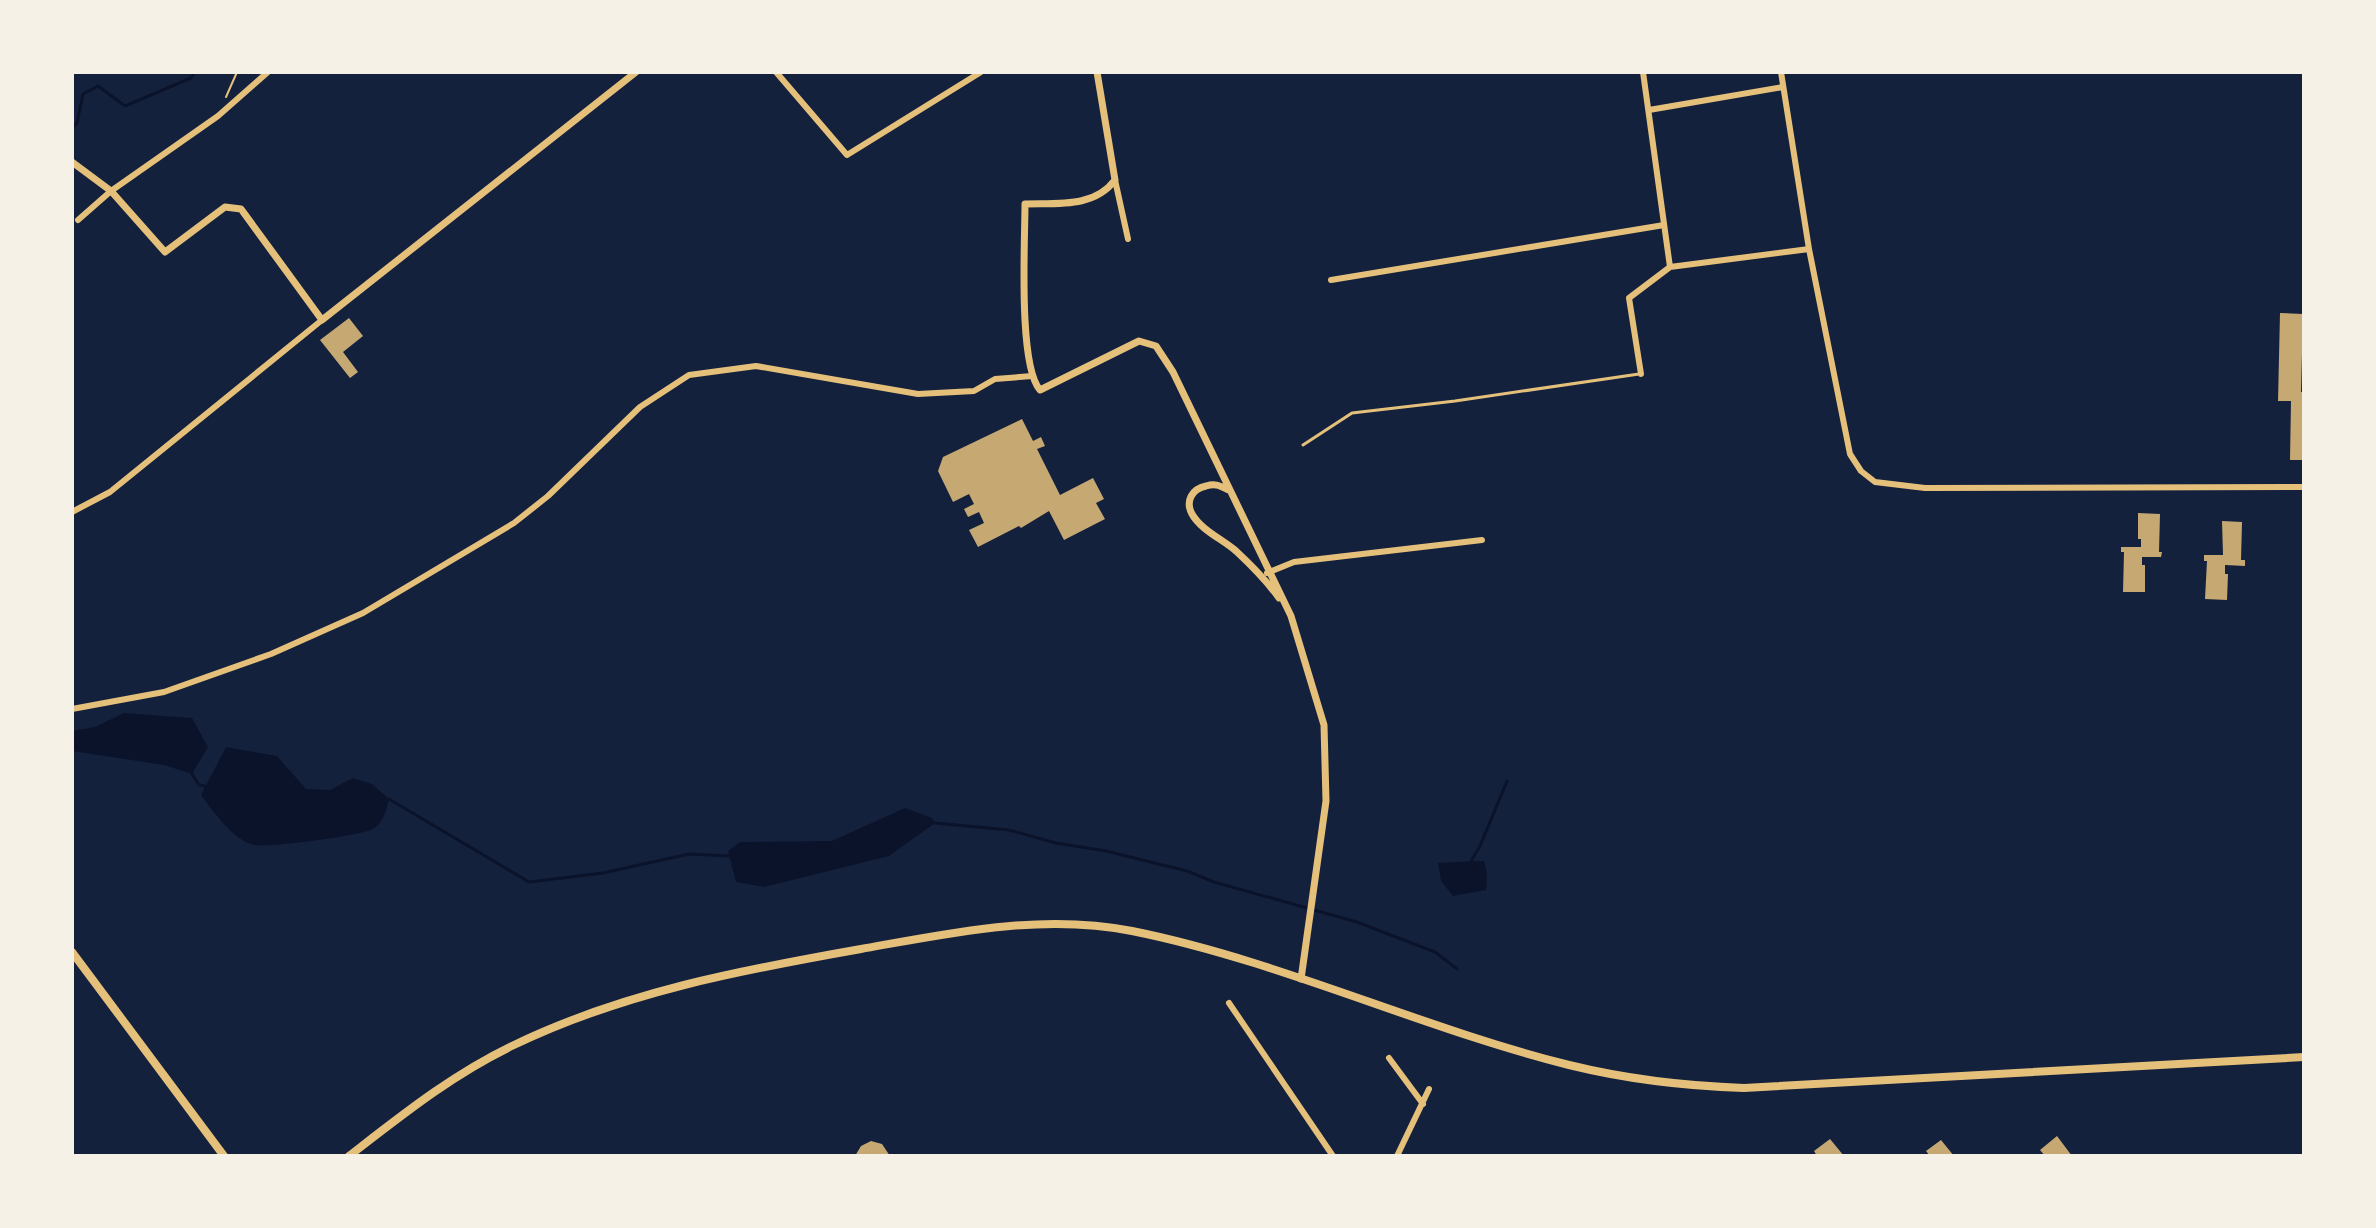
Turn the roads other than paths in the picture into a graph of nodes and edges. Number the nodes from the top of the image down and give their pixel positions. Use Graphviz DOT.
graph roads {
  1 [pos="268,72"];
  2 [pos="636,72"];
  3 [pos="776,72"];
  4 [pos="981,72"];
  5 [pos="1097,72"];
  6 [pos="1643,72"];
  7 [pos="1781,72"];
  8 [pos="1783,87"];
  9 [pos="1649,110"];
  10 [pos="72,162"];
  11 [pos="1115,180"];
  12 [pos="111,191"];
  13 [pos="78,220"];
  14 [pos="1664,225"];
  15 [pos="1128,239"];
  16 [pos="1809,249"];
  17 [pos="1670,267"];
  18 [pos="1331,280"];
  19 [pos="322,320"];
  20 [pos="1641,374"];
  21 [pos="1032,376"];
  22 [pos="1303,445"];
  23 [pos="2304,487"];
  24 [pos="1229,490"];
  25 [pos="72,512"];
  26 [pos="1482,540"];
  27 [pos="1271,571"];
  28 [pos="1260,576"];
  29 [pos="1291,616"];
  30 [pos="72,709"];
  31 [pos="72,952"];
  32 [pos="1301,979"];
  33 [pos="1229,1003"];
  34 [pos="2304,1057"];
  35 [pos="1389,1058"];
  36 [pos="1429,1089"];
  37 [pos="1423,1104"];
  38 [pos="224,1156"];
  39 [pos="349,1156"];
  40 [pos="1333,1156"];
  41 [pos="1397,1156"];
  1 -- 12 [label="street"];
  2 -- 19 [label="street"];
  3 -- 4 [label="street"];
  5 -- 11 [label="street"];
  6 -- 9 [label="street"];
  7 -- 8 [label="street"];
  8 -- 9 [label="street"];
  8 -- 16 [label="street"];
  9 -- 14 [label="street"];
  10 -- 12 [label="street"];
  11 -- 15 [label="street"];
  11 -- 21 [label="street"];
  12 -- 13 [label="street"];
  12 -- 19 [label="street"];
  14 -- 17 [label="street"];
  14 -- 18 [label="street"];
  16 -- 17 [label="street"];
  16 -- 23 [label="street"];
  17 -- 20 [label="street"];
  19 -- 25 [label="street"];
  20 -- 22 [label="lane"];
  21 -- 24 [label="street"];
  21 -- 30 [label="street"];
  24 -- 27 [label="street"];
  24 -- 28 [label="street"];
  26 -- 27 [label="street"];
  27 -- 28 [label="street"];
  27 -- 29 [label="street"];
  28 -- 29 [label="street"];
  29 -- 32 [label="street"];
  31 -- 38 [label="main road"];
  32 -- 34 [label="main road"];
  32 -- 39 [label="main road"];
  33 -- 40 [label="street"];
  35 -- 37 [label="street"];
  36 -- 37 [label="street"];
  37 -- 41 [label="street"];
}
